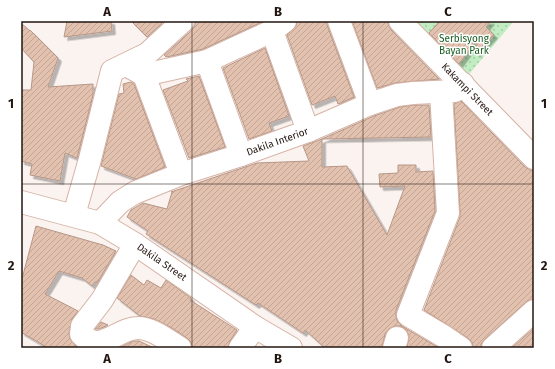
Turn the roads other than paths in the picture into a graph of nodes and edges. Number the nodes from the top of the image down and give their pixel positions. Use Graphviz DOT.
graph roads {
  1 [pos="183,21"];
  2 [pos="339,21"];
  3 [pos="400,21"];
  4 [pos="278,26"];
  5 [pos="207,61"];
  6 [pos="135,70"];
  7 [pos="462,84"];
  8 [pos="441,92"];
  9 [pos="370,104"];
  10 [pos="308,131"];
  11 [pos="241,155"];
  12 [pos="534,158"];
  13 [pos="181,174"];
  14 [pos="21,202"];
  15 [pos="74,215"];
  16 [pos="100,223"];
  17 [pos="135,244"];
  18 [pos="534,311"];
  19 [pos="255,327"];
  20 [pos="180,348"];
  21 [pos="240,348"];
  22 [pos="291,348"];
  23 [pos="461,348"];
  24 [pos="493,348"];
  1 -- 6 [label="street"];
  2 -- 9 [label="street"];
  3 -- 7 [label="street, Kakampi Street"];
  4 -- 5 [label="street"];
  4 -- 10 [label="street"];
  5 -- 6 [label="street"];
  5 -- 11 [label="street"];
  6 -- 13 [label="street"];
  6 -- 15 [label="street"];
  7 -- 8 [label="street, Dakila Interior"];
  7 -- 12 [label="street, Kakampi Street"];
  8 -- 9 [label="street, Dakila Interior"];
  8 -- 23 [label="street"];
  9 -- 10 [label="street, Dakila Interior"];
  10 -- 11 [label="street, Dakila Interior"];
  11 -- 13 [label="street, Dakila Interior"];
  13 -- 16 [label="street, Dakila Interior"];
  14 -- 15 [label="street, Dakila Street"];
  15 -- 16 [label="street, Dakila Street"];
  16 -- 17 [label="street, Dakila Street"];
  17 -- 19 [label="street, Dakila Street"];
  17 -- 20 [label="street"];
  18 -- 24 [label="street"];
  19 -- 21 [label="street"];
  19 -- 22 [label="street, Dakila Street"];
}
